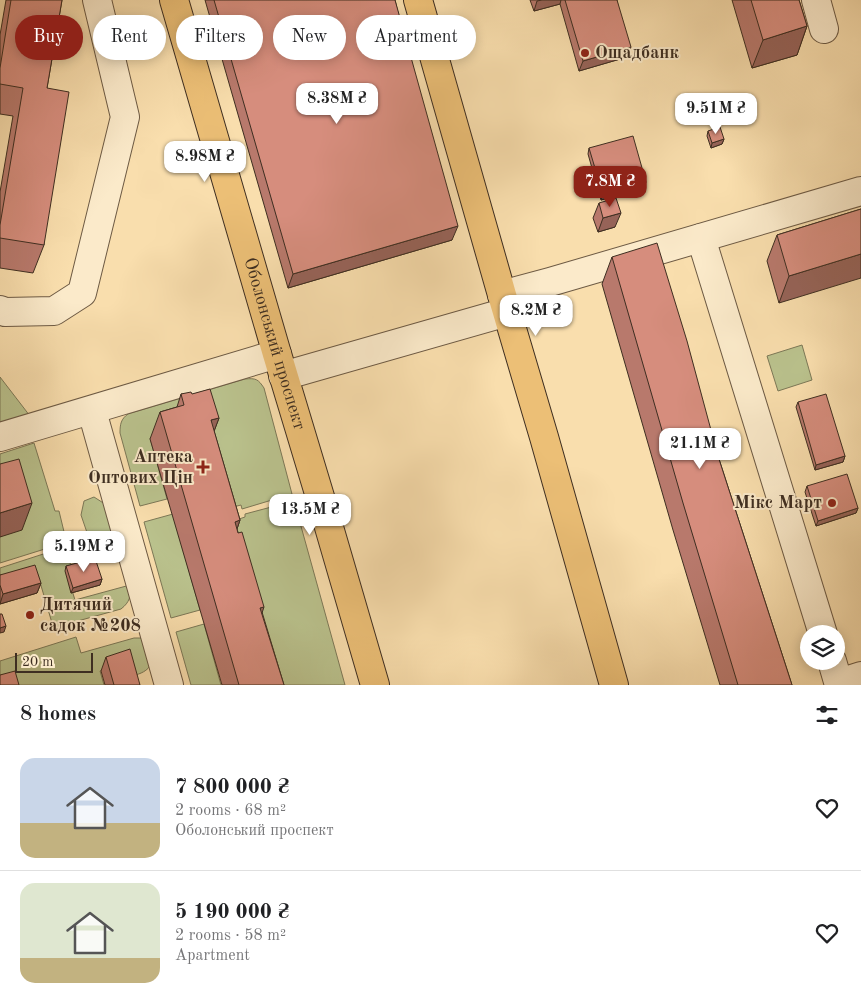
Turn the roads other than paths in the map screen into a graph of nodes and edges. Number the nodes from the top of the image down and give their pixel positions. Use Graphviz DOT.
graph roads {
  1 [pos="97,0"];
  2 [pos="174,0"];
  3 [pos="418,0"];
  4 [pos="816,0"];
  5 [pos="824,29"];
  6 [pos="861,191"];
  7 [pos="701,238"];
  8 [pos="505,304"];
  9 [pos="0,310"];
  10 [pos="280,365"];
  11 [pos="92,410"];
  12 [pos="0,437"];
  13 [pos="821,625"];
  14 [pos="169,685"];
  15 [pos="374,685"];
  16 [pos="614,685"];
  1 -- 9 [label="lane"];
  2 -- 10 [label="main road, Оболонський проспект"];
  3 -- 8 [label="main road"];
  4 -- 5 [label="lane"];
  6 -- 7 [label="lane"];
  7 -- 8 [label="lane"];
  7 -- 13 [label="lane"];
  8 -- 10 [label="lane"];
  8 -- 16 [label="main road"];
  10 -- 11 [label="lane"];
  10 -- 15 [label="main road, Оболонський проспект"];
  11 -- 12 [label="lane"];
  11 -- 14 [label="lane"];
}
